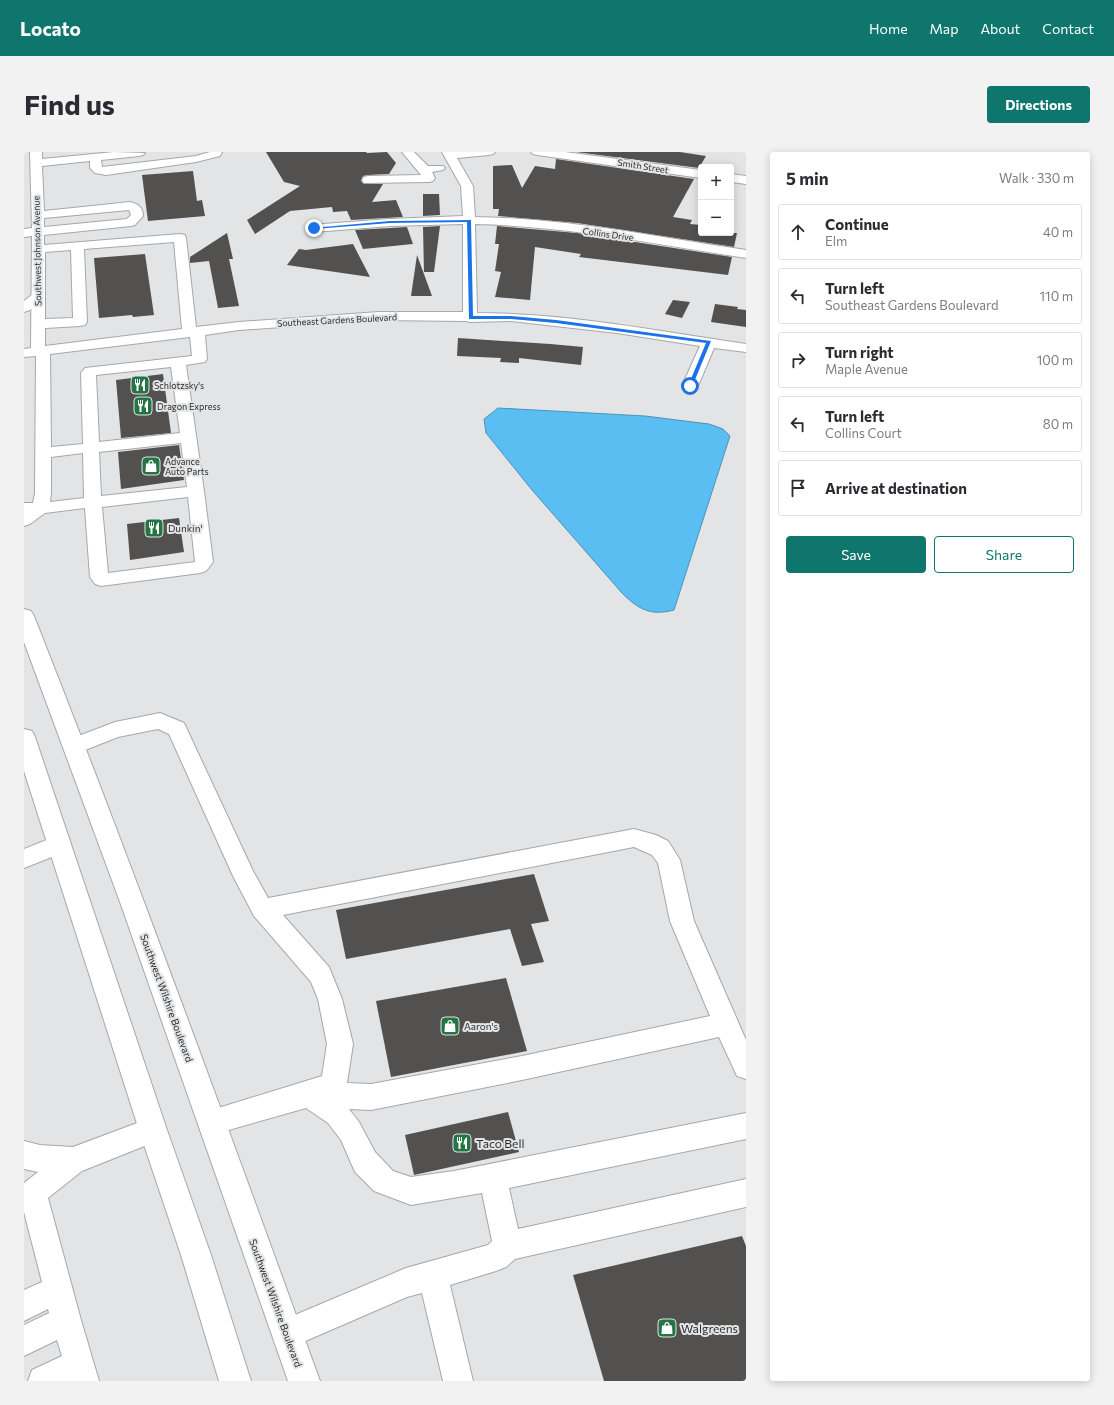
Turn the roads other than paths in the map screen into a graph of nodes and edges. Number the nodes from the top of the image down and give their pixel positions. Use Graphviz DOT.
graph roads {
  1 [pos="148,152"];
  2 [pos="216,152"];
  3 [pos="408,152"];
  4 [pos="489,152"];
  5 [pos="537,152"];
  6 [pos="95,158"];
  7 [pos="452,158"];
  8 [pos="33,162"];
  9 [pos="425,170"];
  10 [pos="698,174"];
  11 [pos="734,178"];
  12 [pos="368,180"];
  13 [pos="746,180"];
  14 [pos="37,215"];
  15 [pos="469,221"];
  16 [pos="314,228"];
  17 [pos="38,231"];
  18 [pos="24,233"];
  19 [pos="77,246"];
  20 [pos="39,249"];
  21 [pos="746,254"];
  22 [pos="38,297"];
  23 [pos="24,308"];
  24 [pos="470,318"];
  25 [pos="66,322"];
  26 [pos="38,324"];
  27 [pos="193,332"];
  28 [pos="709,342"];
  29 [pos="62,348"];
  30 [pos="746,348"];
  31 [pos="40,350"];
  32 [pos="24,353"];
  33 [pos="178,362"];
  34 [pos="690,386"];
  35 [pos="188,437"];
  36 [pos="91,448"];
  37 [pos="43,453"];
  38 [pos="196,491"];
  39 [pos="93,502"];
  40 [pos="32,508"];
  41 [pos="24,520"];
  42 [pos="24,616"];
  43 [pos="24,737"];
  44 [pos="75,746"];
  45 [pos="59,844"];
  46 [pos="24,859"];
  47 [pos="262,909"];
  48 [pos="725,1024"];
  49 [pos="746,1067"];
  50 [pos="308,1094"];
  51 [pos="211,1122"];
  52 [pos="746,1126"];
  53 [pos="153,1130"];
  54 [pos="24,1155"];
  55 [pos="73,1161"];
  56 [pos="493,1177"];
  57 [pos="29,1194"];
  58 [pos="746,1194"];
  59 [pos="507,1246"];
  60 [pos="433,1276"];
  61 [pos="58,1289"];
  62 [pos="24,1306"];
  63 [pos="66,1320"];
  64 [pos="287,1334"];
  65 [pos="24,1341"];
  66 [pos="82,1372"];
  67 [pos="43,1381"];
  68 [pos="235,1381"];
  69 [pos="304,1381"];
  70 [pos="458,1381"];
  1 -- 6 [label="street"];
  2 -- 6 [label="street"];
  3 -- 9 [label="street"];
  4 -- 7 [label="street"];
  5 -- 10 [label="street, Smith Street"];
  6 -- 8 [label="street"];
  7 -- 9 [label="street"];
  7 -- 15 [label="street"];
  8 -- 14 [label="street, Southwest Johnson Avenue"];
  9 -- 12 [label="street"];
  11 -- 13 [label="street"];
  14 -- 17 [label="street, Southwest Johnson Avenue"];
  14 -- 17 [label="street"];
  15 -- 16 [label="street, Collins Drive"];
  15 -- 21 [label="street, Collins Drive"];
  15 -- 24 [label="street"];
  17 -- 18 [label="street"];
  17 -- 20 [label="street, Southwest Johnson Avenue"];
  19 -- 20 [label="street"];
  19 -- 25 [label="street"];
  19 -- 27 [label="street"];
  20 -- 22 [label="street, Southwest Johnson Avenue"];
  22 -- 23 [label="main road"];
  22 -- 26 [label="street, Southwest Johnson Avenue"];
  24 -- 27 [label="street, Southeast Gardens Boulevard"];
  24 -- 28 [label="street, Southeast Gardens Boulevard"];
  25 -- 26 [label="street"];
  25 -- 29 [label="street"];
  26 -- 31 [label="street, Southwest Johnson Avenue"];
  27 -- 29 [label="street, Southeast Gardens Boulevard"];
  27 -- 33 [label="street"];
  28 -- 30 [label="street, Southeast Gardens Boulevard"];
  28 -- 34 [label="street"];
  29 -- 31 [label="street, Southeast Gardens Boulevard"];
  31 -- 32 [label="street, Southeast Gardens Boulevard"];
  31 -- 37 [label="street, Southwest Johnson Avenue"];
  33 -- 35 [label="street"];
  33 -- 36 [label="street"];
  35 -- 36 [label="street"];
  35 -- 38 [label="street"];
  36 -- 37 [label="street"];
  36 -- 39 [label="street"];
  37 -- 40 [label="street, Southwest Johnson Avenue"];
  38 -- 39 [label="street"];
  38 -- 39 [label="street"];
  39 -- 40 [label="street"];
  40 -- 41 [label="street"];
  42 -- 44 [label="main road, Southwest Wilshire Boulevard"];
  43 -- 45 [label="main road"];
  44 -- 47 [label="street"];
  44 -- 51 [label="main road, Southwest Wilshire Boulevard"];
  45 -- 46 [label="street"];
  45 -- 53 [label="main road"];
  47 -- 48 [label="street"];
  47 -- 50 [label="street"];
  48 -- 49 [label="street"];
  48 -- 50 [label="street"];
  50 -- 51 [label="street"];
  50 -- 56 [label="street"];
  51 -- 64 [label="main road, Southwest Wilshire Boulevard"];
  52 -- 56 [label="street"];
  53 -- 55 [label="street"];
  53 -- 68 [label="main road"];
  54 -- 55 [label="street"];
  55 -- 57 [label="street"];
  56 -- 59 [label="street"];
  57 -- 61 [label="street"];
  58 -- 59 [label="street"];
  59 -- 60 [label="street"];
  60 -- 64 [label="street"];
  60 -- 70 [label="street"];
  61 -- 62 [label="street"];
  61 -- 63 [label="street"];
  63 -- 65 [label="street"];
  63 -- 66 [label="street"];
  64 -- 69 [label="main road, Southwest Wilshire Boulevard"];
  66 -- 67 [label="street"];
}
